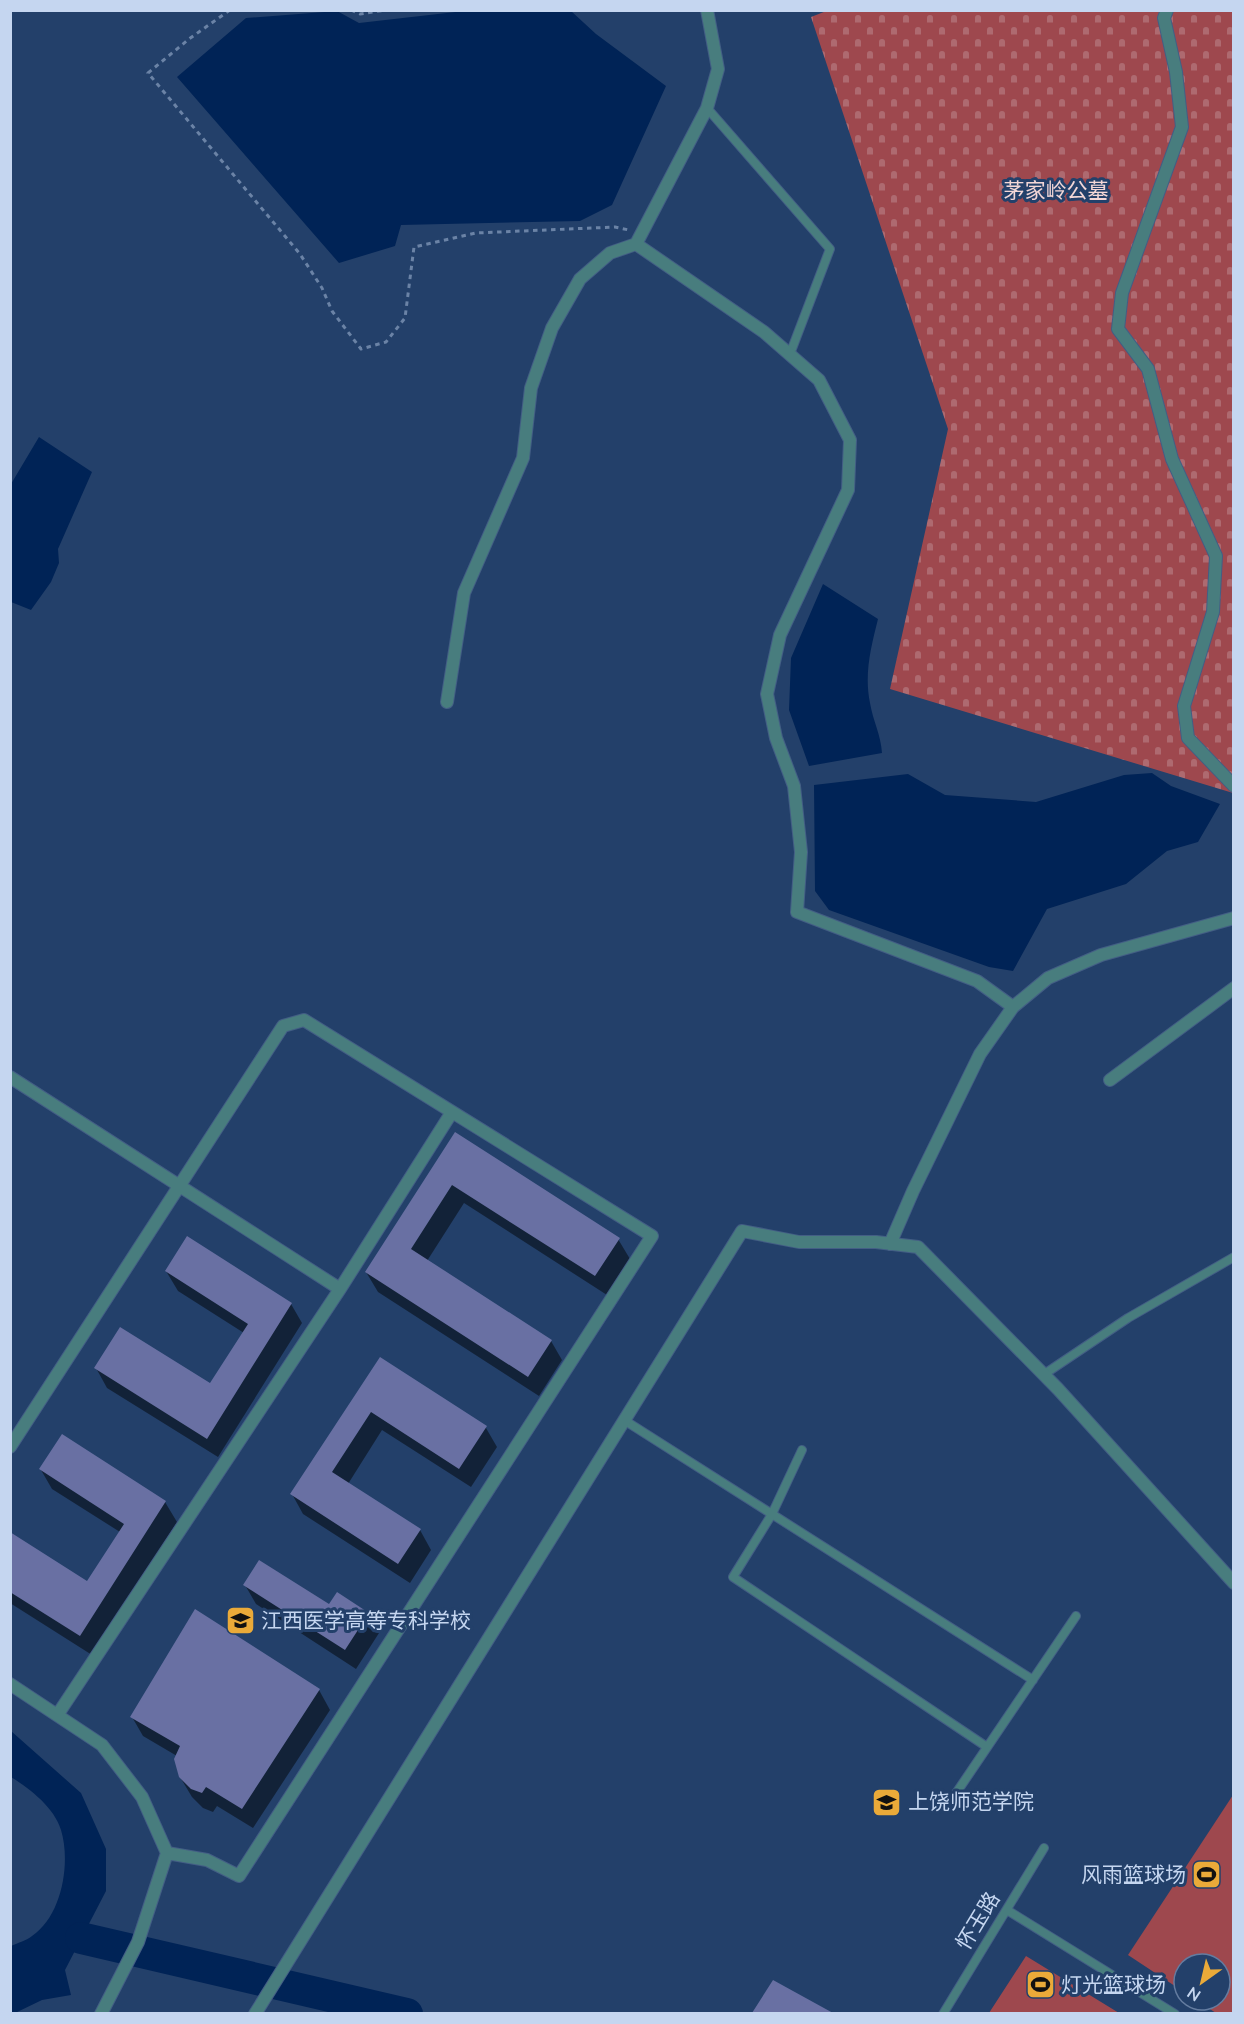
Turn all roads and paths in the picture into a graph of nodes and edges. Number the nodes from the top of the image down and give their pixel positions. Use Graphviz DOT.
graph roads {
  1 [pos="230,10"];
  2 [pos="351,10"];
  3 [pos="386,10"];
  4 [pos="707,10"];
  5 [pos="1167,10"];
  6 [pos="707,108"];
  7 [pos="639,239"];
  8 [pos="790,354"];
  9 [pos="447,702"];
  10 [pos="1233,786"];
  11 [pos="1233,918"];
  12 [pos="1233,988"];
  13 [pos="1013,1006"];
  14 [pos="10,1077"];
  15 [pos="1110,1080"];
  16 [pos="452,1112"];
  17 [pos="179,1184"];
  18 [pos="890,1244"];
  19 [pos="1233,1257"];
  20 [pos="340,1289"];
  21 [pos="1043,1375"];
  22 [pos="624,1420"];
  23 [pos="10,1447"];
  24 [pos="802,1450"];
  25 [pos="772,1514"];
  26 [pos="1233,1583"];
  27 [pos="1076,1616"];
  28 [pos="1033,1680"];
  29 [pos="10,1684"];
  30 [pos="58,1714"];
  31 [pos="987,1747"];
  32 [pos="946,1808"];
  33 [pos="1044,1848"];
  34 [pos="167,1853"];
  35 [pos="1007,1910"];
  36 [pos="101,2013"];
  37 [pos="255,2013"];
  38 [pos="943,2013"];
  39 [pos="1175,2013"];
  1 -- 7 [label="path"];
  2 -- 3 [label="path"];
  4 -- 6 [label="street"];
  5 -- 10 [label="street"];
  6 -- 7 [label="street"];
  6 -- 8 [label="lane"];
  7 -- 8 [label="street"];
  7 -- 9 [label="street"];
  8 -- 13 [label="street"];
  11 -- 13 [label="street"];
  12 -- 15 [label="street"];
  13 -- 18 [label="street"];
  14 -- 17 [label="street"];
  16 -- 17 [label="street"];
  16 -- 20 [label="street"];
  16 -- 34 [label="street"];
  17 -- 20 [label="street"];
  17 -- 23 [label="street"];
  18 -- 21 [label="street"];
  18 -- 22 [label="street"];
  19 -- 21 [label="lane"];
  20 -- 30 [label="street"];
  21 -- 26 [label="street"];
  22 -- 25 [label="lane"];
  22 -- 37 [label="street"];
  24 -- 25 [label="lane"];
  25 -- 28 [label="lane"];
  25 -- 31 [label="lane"];
  27 -- 28 [label="lane"];
  28 -- 31 [label="lane"];
  29 -- 30 [label="street"];
  30 -- 34 [label="street"];
  31 -- 32 [label="lane"];
  33 -- 35 [label="lane, 怀玉路"];
  34 -- 36 [label="street"];
  35 -- 38 [label="lane, 怀玉路"];
  35 -- 39 [label="lane"];
}
